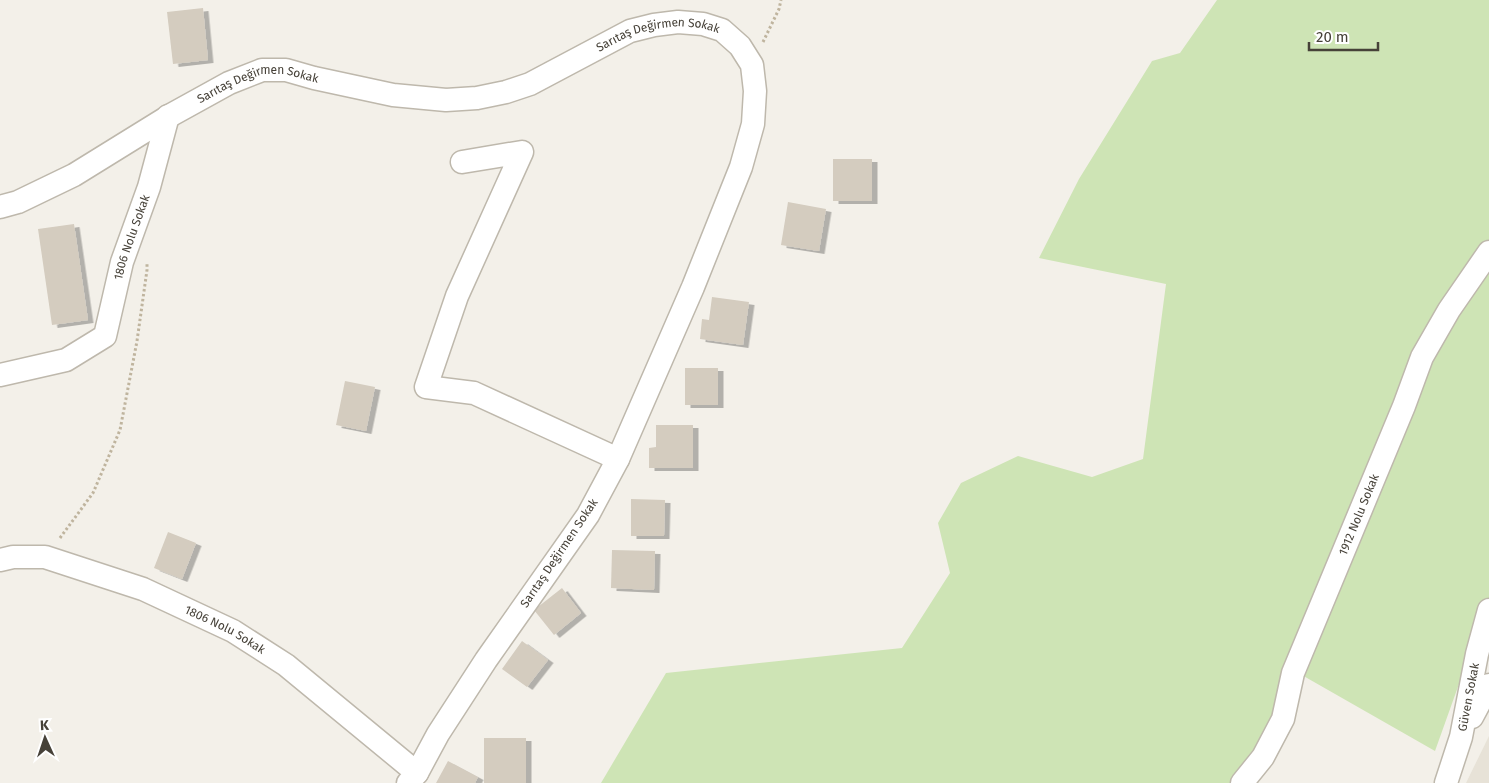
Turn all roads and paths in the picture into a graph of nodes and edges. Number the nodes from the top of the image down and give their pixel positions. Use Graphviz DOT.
graph roads {
  1 [pos="781,0"];
  2 [pos="752,65"];
  3 [pos="168,116"];
  4 [pos="462,162"];
  5 [pos="0,207"];
  6 [pos="1489,252"];
  7 [pos="146,260"];
  8 [pos="0,374"];
  9 [pos="618,459"];
  10 [pos="45,557"];
  11 [pos="0,560"];
  12 [pos="1489,610"];
  13 [pos="1489,685"];
  14 [pos="1461,738"];
  15 [pos="413,778"];
  16 [pos="1242,783"];
  17 [pos="1446,783"];
  1 -- 2 [label="path"];
  2 -- 3 [label="street, Sarıtaş Değirmen Sokak"];
  2 -- 9 [label="street, Sarıtaş Değirmen Sokak"];
  3 -- 5 [label="street, Sarıtaş Değirmen Sokak"];
  3 -- 8 [label="street, 1806 Nolu Sokak"];
  4 -- 9 [label="street"];
  6 -- 16 [label="street, 1912 Nolu Sokak"];
  7 -- 10 [label="path"];
  9 -- 15 [label="street, Sarıtaş Değirmen Sokak"];
  10 -- 11 [label="street, 1806 Nolu Sokak"];
  10 -- 15 [label="street, 1806 Nolu Sokak"];
  12 -- 14 [label="street, Güven Sokak"];
  13 -- 14 [label="street"];
  14 -- 17 [label="street, Güven Sokak"];
}
